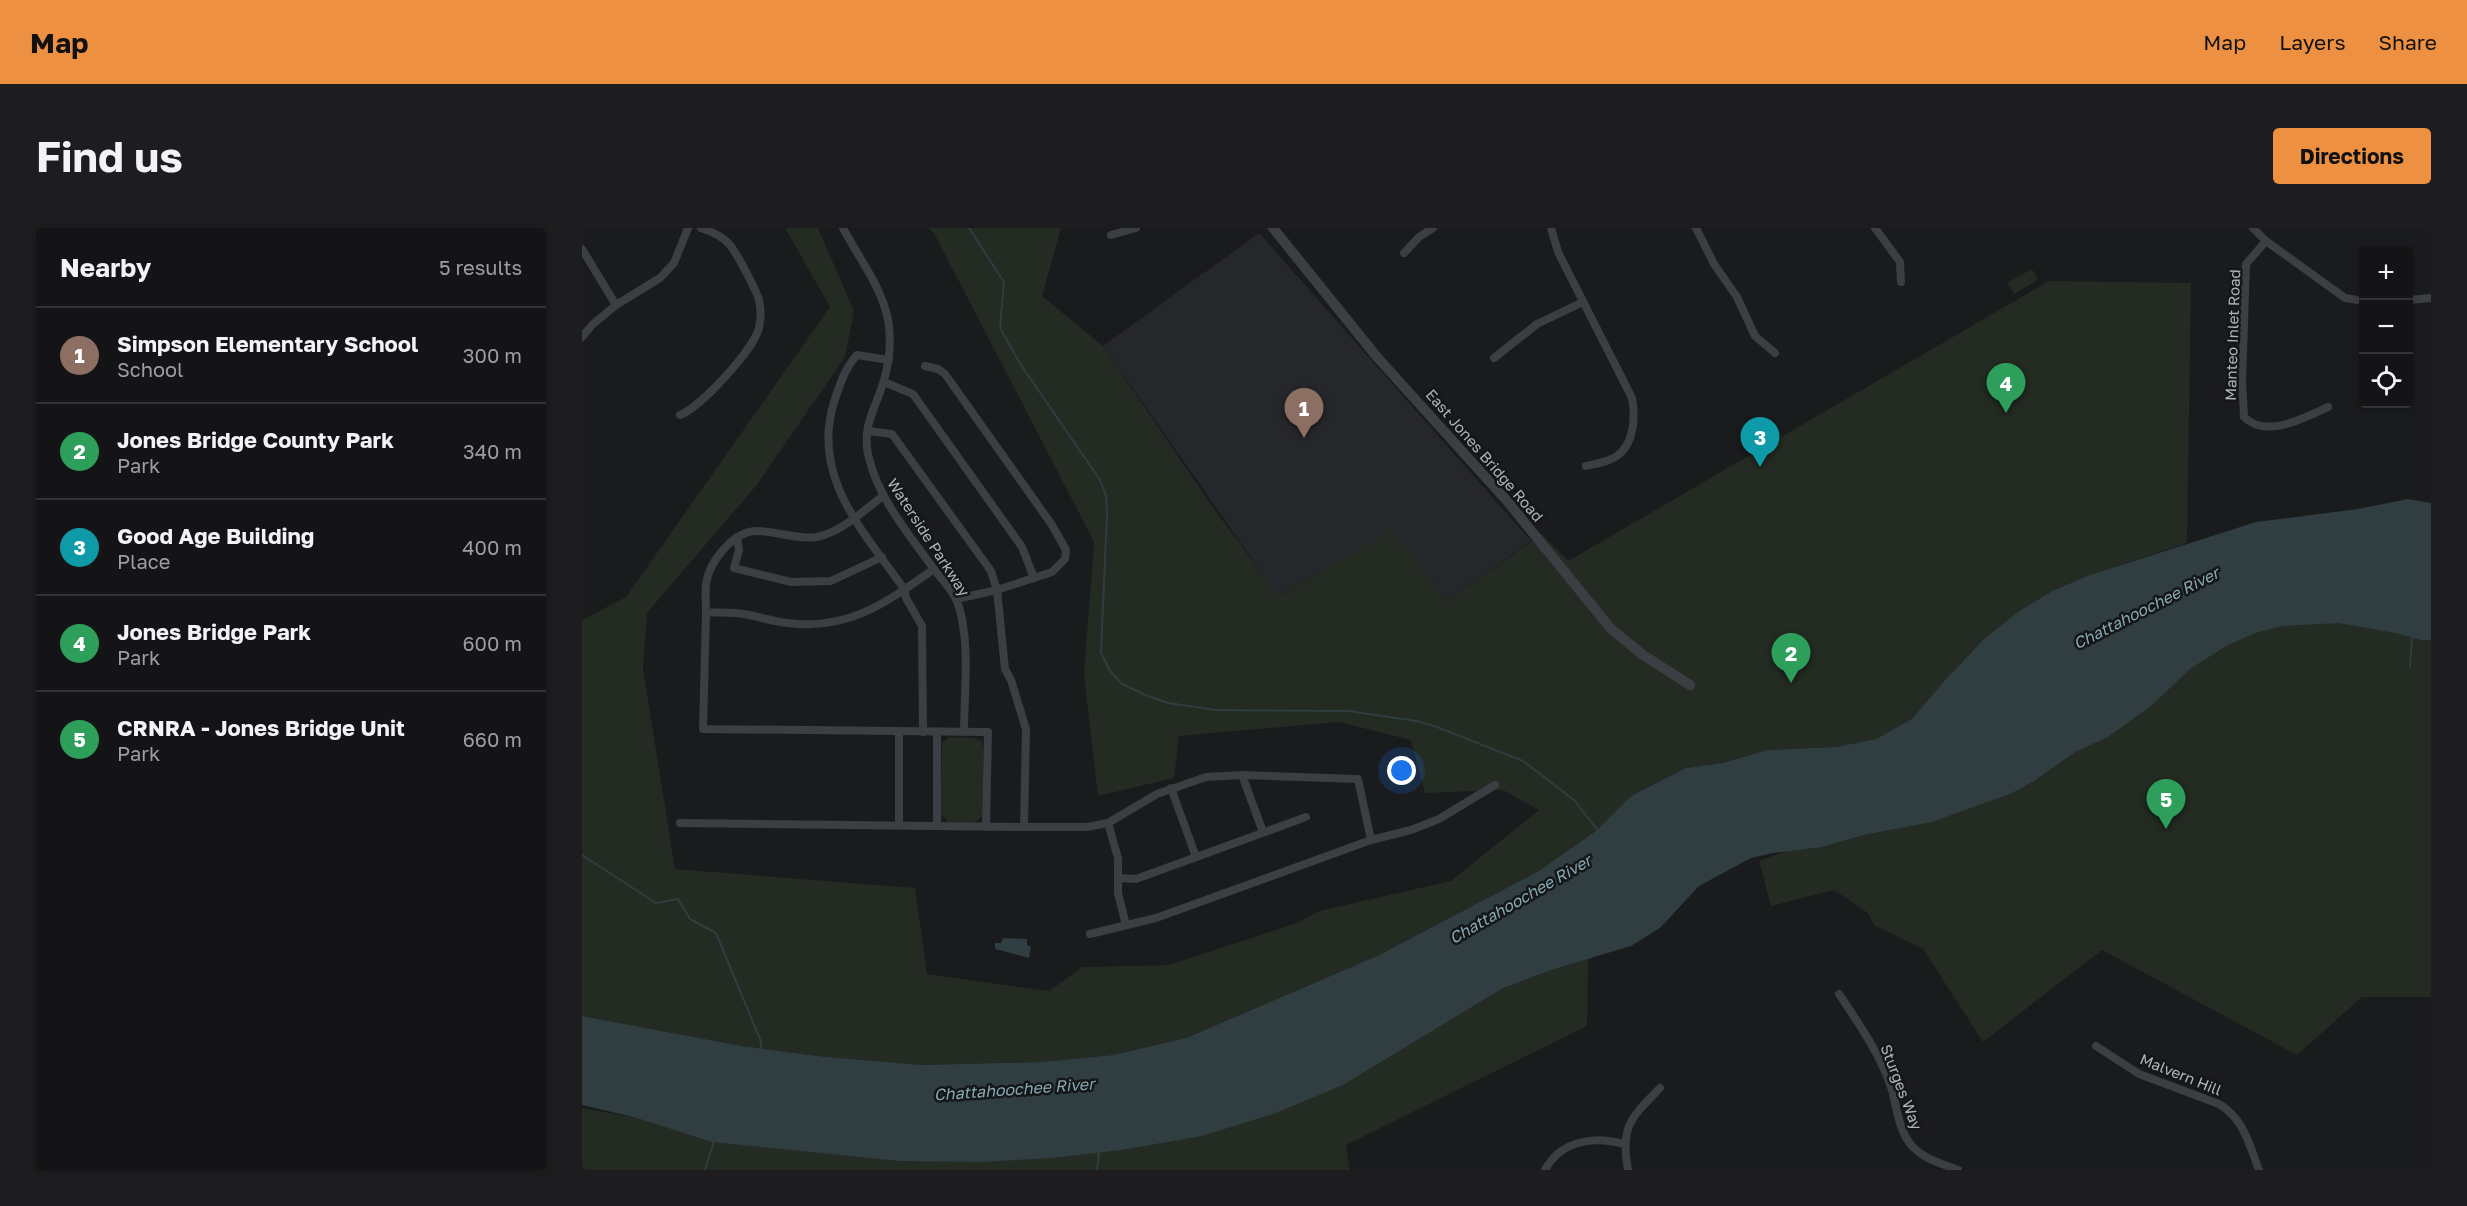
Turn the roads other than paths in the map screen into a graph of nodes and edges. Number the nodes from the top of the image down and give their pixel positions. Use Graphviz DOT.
graph roads {
  1 [pos="688,228"];
  2 [pos="701,228"];
  3 [pos="843,228"];
  4 [pos="1136,228"];
  5 [pos="1275,228"];
  6 [pos="1433,228"];
  7 [pos="1551,228"];
  8 [pos="1696,228"];
  9 [pos="1875,228"];
  10 [pos="2253,228"];
  11 [pos="1111,235"];
  12 [pos="2266,241"];
  13 [pos="582,249"];
  14 [pos="1404,253"];
  15 [pos="1900,282"];
  16 [pos="2431,298"];
  17 [pos="2359,300"];
  18 [pos="2413,300"];
  19 [pos="1583,302"];
  20 [pos="616,305"];
  21 [pos="582,337"];
  22 [pos="1775,353"];
  23 [pos="1494,358"];
  24 [pos="889,360"];
  25 [pos="926,366"];
  26 [pos="884,382"];
  27 [pos="2328,407"];
  28 [pos="680,415"];
  29 [pos="867,431"];
  30 [pos="1586,466"];
  31 [pos="883,496"];
  32 [pos="854,518"];
  33 [pos="737,537"];
  34 [pos="882,557"];
  35 [pos="934,568"];
  36 [pos="1034,578"];
  37 [pos="905,590"];
  38 [pos="997,590"];
  39 [pos="957,599"];
  40 [pos="706,612"];
  41 [pos="1689,685"];
  42 [pos="899,731"];
  43 [pos="923,732"];
  44 [pos="937,732"];
  45 [pos="964,732"];
  46 [pos="1242,775"];
  47 [pos="1494,785"];
  48 [pos="1171,788"];
  49 [pos="1306,817"];
  50 [pos="680,823"];
  51 [pos="1108,823"];
  52 [pos="899,825"];
  53 [pos="937,825"];
  54 [pos="986,827"];
  55 [pos="1024,827"];
  56 [pos="1263,832"];
  57 [pos="1371,840"];
  58 [pos="1196,857"];
  59 [pos="1118,878"];
  60 [pos="1126,926"];
  61 [pos="1090,934"];
  62 [pos="1839,994"];
  63 [pos="2096,1046"];
  64 [pos="1660,1088"];
  65 [pos="1624,1144"];
  66 [pos="1545,1170"];
  67 [pos="1628,1170"];
  68 [pos="1958,1170"];
  69 [pos="2259,1170"];
  1 -- 20 [label="street"];
  2 -- 28 [label="street"];
  3 -- 24 [label="street, Waterside Parkway"];
  4 -- 11 [label="street"];
  5 -- 41 [label="street, East Jones Bridge Road"];
  6 -- 14 [label="street"];
  7 -- 19 [label="street"];
  8 -- 22 [label="street"];
  9 -- 15 [label="street"];
  10 -- 12 [label="street"];
  12 -- 17 [label="street"];
  12 -- 27 [label="street, Manteo Inlet Road"];
  13 -- 20 [label="street"];
  16 -- 18 [label="street"];
  19 -- 23 [label="street"];
  19 -- 30 [label="street"];
  20 -- 21 [label="street"];
  24 -- 26 [label="street, Waterside Parkway"];
  24 -- 32 [label="street"];
  25 -- 36 [label="street"];
  26 -- 29 [label="street, Waterside Parkway"];
  26 -- 36 [label="street"];
  29 -- 31 [label="street, Waterside Parkway"];
  29 -- 38 [label="street"];
  31 -- 32 [label="street"];
  31 -- 35 [label="street, Waterside Parkway"];
  32 -- 33 [label="street"];
  32 -- 34 [label="street"];
  33 -- 34 [label="street"];
  33 -- 40 [label="street"];
  34 -- 37 [label="street"];
  35 -- 37 [label="street"];
  35 -- 39 [label="street, Waterside Parkway"];
  36 -- 38 [label="street"];
  37 -- 40 [label="street"];
  37 -- 43 [label="street"];
  38 -- 39 [label="street"];
  38 -- 55 [label="street"];
  39 -- 45 [label="street, Waterside Parkway"];
  40 -- 42 [label="street"];
  42 -- 43 [label="street"];
  42 -- 52 [label="street"];
  43 -- 44 [label="street"];
  44 -- 45 [label="street"];
  44 -- 53 [label="street"];
  45 -- 54 [label="street"];
  46 -- 48 [label="street"];
  46 -- 56 [label="street"];
  46 -- 57 [label="street"];
  47 -- 57 [label="street"];
  48 -- 51 [label="street"];
  48 -- 58 [label="street"];
  49 -- 56 [label="street"];
  50 -- 52 [label="street"];
  51 -- 55 [label="street"];
  51 -- 59 [label="street"];
  52 -- 53 [label="street"];
  53 -- 54 [label="street"];
  54 -- 55 [label="street"];
  56 -- 58 [label="street"];
  57 -- 60 [label="street"];
  58 -- 59 [label="street"];
  59 -- 60 [label="street"];
  60 -- 61 [label="street"];
  62 -- 68 [label="street, Sturges Way"];
  63 -- 69 [label="street, Malvern Hill"];
  64 -- 65 [label="street"];
  65 -- 66 [label="street"];
  65 -- 67 [label="street"];
}
